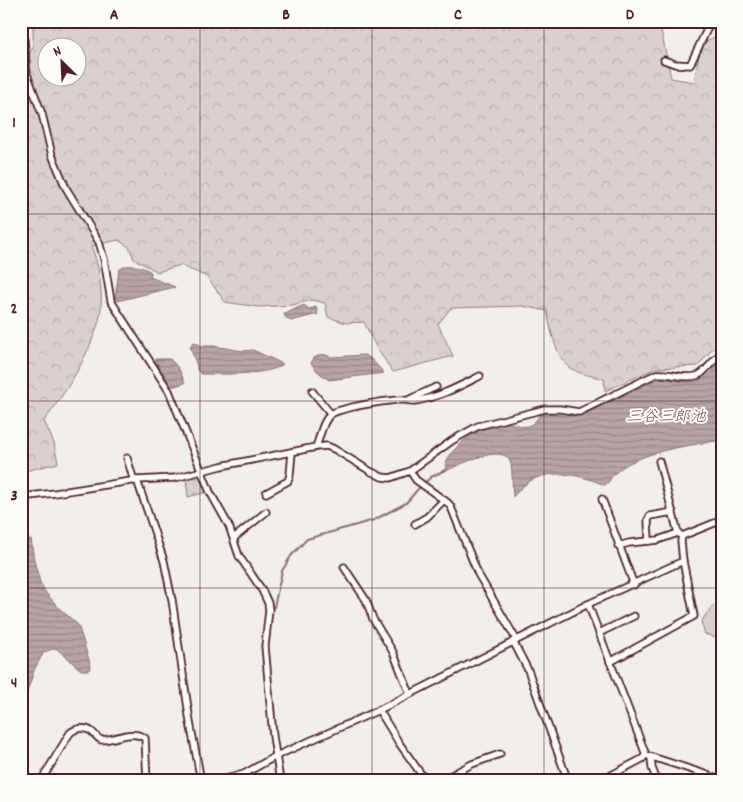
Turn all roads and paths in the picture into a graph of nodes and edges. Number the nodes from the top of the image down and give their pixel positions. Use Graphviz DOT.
graph roads {
  1 [pos="711,21"];
  2 [pos="21,29"];
  3 [pos="664,60"];
  4 [pos="722,353"];
  5 [pos="480,376"];
  6 [pos="436,388"];
  7 [pos="312,391"];
  8 [pos="403,400"];
  9 [pos="331,414"];
  10 [pos="316,446"];
  11 [pos="292,452"];
  12 [pos="128,458"];
  13 [pos="659,461"];
  14 [pos="202,470"];
  15 [pos="410,471"];
  16 [pos="135,480"];
  17 [pos="266,493"];
  18 [pos="21,496"];
  19 [pos="444,500"];
  20 [pos="602,500"];
  21 [pos="266,512"];
  22 [pos="673,512"];
  23 [pos="722,520"];
  24 [pos="415,524"];
  25 [pos="680,534"];
  26 [pos="234,538"];
  27 [pos="649,541"];
  28 [pos="618,546"];
  29 [pos="683,561"];
  30 [pos="344,566"];
  31 [pos="634,585"];
  32 [pos="588,604"];
  33 [pos="634,616"];
  34 [pos="599,633"];
  35 [pos="515,640"];
  36 [pos="610,662"];
  37 [pos="410,694"];
  38 [pos="379,710"];
  39 [pos="500,754"];
  40 [pos="276,756"];
  41 [pos="648,756"];
  42 [pos="21,763"];
  43 [pos="720,779"];
  44 [pos="24,781"];
  45 [pos="41,781"];
  46 [pos="147,781"];
  47 [pos="201,781"];
  48 [pos="218,781"];
  49 [pos="280,781"];
  50 [pos="426,781"];
  51 [pos="440,781"];
  52 [pos="568,781"];
  53 [pos="600,781"];
  54 [pos="657,781"];
  1 -- 3 [label="street"];
  2 -- 14 [label="street"];
  4 -- 15 [label="street"];
  5 -- 8 [label="street"];
  6 -- 8 [label="street"];
  7 -- 9 [label="street"];
  8 -- 9 [label="street"];
  9 -- 10 [label="street"];
  10 -- 11 [label="street"];
  10 -- 15 [label="street"];
  11 -- 14 [label="street"];
  11 -- 17 [label="street"];
  12 -- 16 [label="street"];
  13 -- 22 [label="street"];
  14 -- 16 [label="street"];
  14 -- 26 [label="street"];
  15 -- 19 [label="street"];
  16 -- 18 [label="street"];
  16 -- 47 [label="street"];
  19 -- 24 [label="street"];
  19 -- 35 [label="street"];
  20 -- 28 [label="street"];
  21 -- 26 [label="street"];
  22 -- 25 [label="street"];
  22 -- 27 [label="street"];
  23 -- 25 [label="street"];
  25 -- 27 [label="street"];
  25 -- 29 [label="street"];
  26 -- 40 [label="street"];
  27 -- 28 [label="street"];
  28 -- 31 [label="street"];
  29 -- 31 [label="street"];
  29 -- 36 [label="street"];
  30 -- 37 [label="street"];
  31 -- 32 [label="street"];
  32 -- 34 [label="street"];
  32 -- 35 [label="street"];
  33 -- 34 [label="street"];
  34 -- 36 [label="street"];
  35 -- 37 [label="street"];
  35 -- 52 [label="street"];
  36 -- 41 [label="street"];
  37 -- 38 [label="street"];
  38 -- 40 [label="street"];
  38 -- 50 [label="street"];
  39 -- 51 [label="street"];
  40 -- 48 [label="street"];
  40 -- 49 [label="street"];
  41 -- 43 [label="street"];
  41 -- 53 [label="street"];
  41 -- 54 [label="street"];
  42 -- 44 [label="street"];
  45 -- 46 [label="street"];
}
